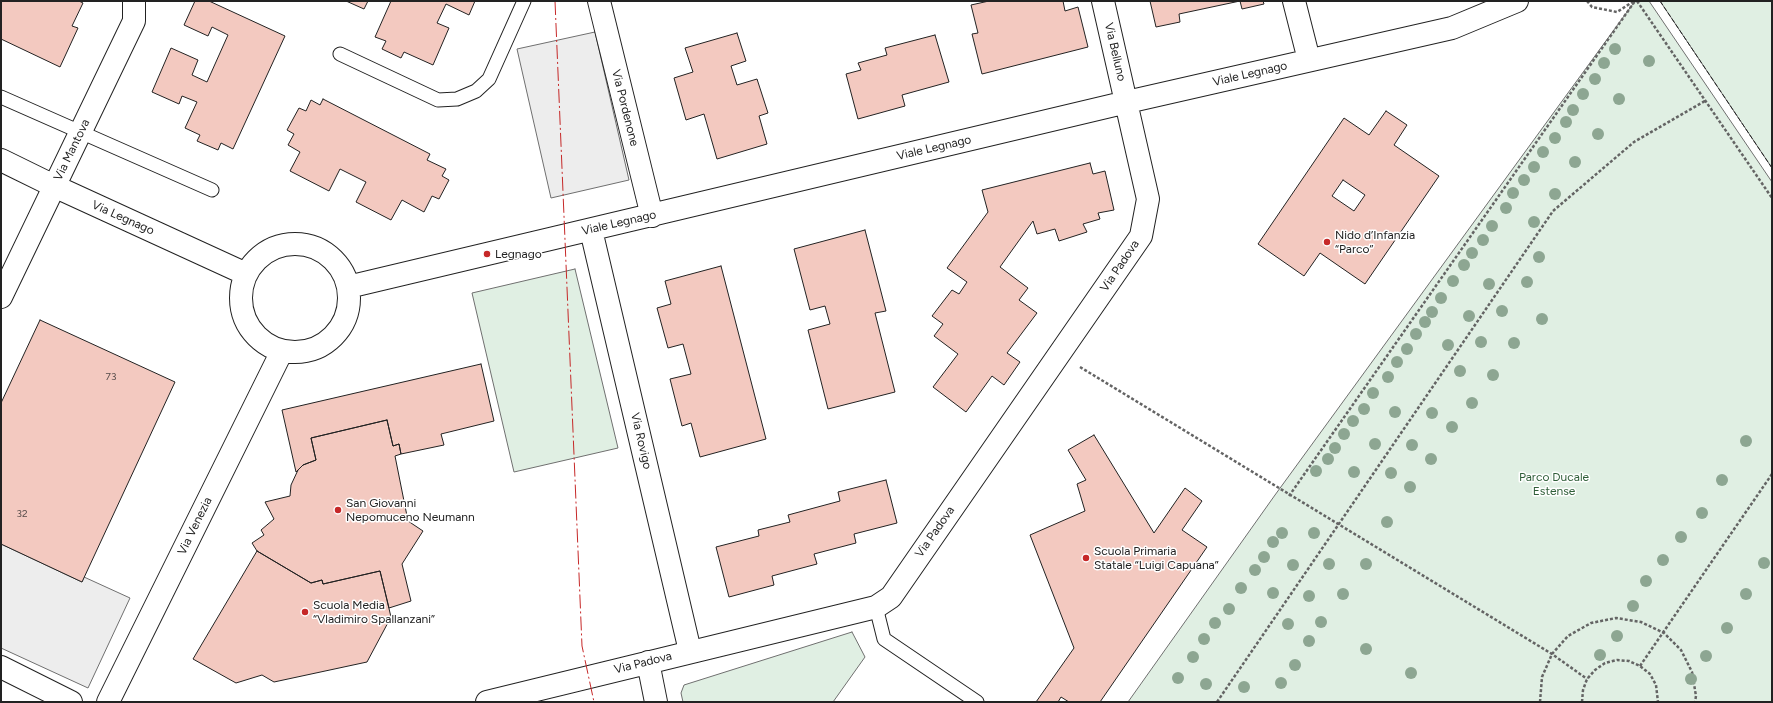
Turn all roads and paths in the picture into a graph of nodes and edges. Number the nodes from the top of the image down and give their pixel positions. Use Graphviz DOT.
graph roads {
  1 [pos="134,1"];
  2 [pos="524,1"];
  3 [pos="599,1"];
  4 [pos="1103,1"];
  5 [pos="1294,1"];
  6 [pos="1517,1"];
  7 [pos="1587,1"];
  8 [pos="1635,1"];
  9 [pos="340,54"];
  10 [pos="1309,60"];
  11 [pos="1,97"];
  12 [pos="1705,101"];
  13 [pos="1127,102"];
  14 [pos="80,132"];
  15 [pos="1,160"];
  16 [pos="54,186"];
  17 [pos="212,190"];
  18 [pos="1772,198"];
  19 [pos="652,216"];
  20 [pos="591,230"];
  21 [pos="246,274"];
  22 [pos="348,287"];
  23 [pos="1,297"];
  24 [pos="282,351"];
  25 [pos="1060,354"];
  26 [pos="1772,474"];
  27 [pos="1289,496"];
  28 [pos="1338,526"];
  29 [pos="876,607"];
  30 [pos="1664,633"];
  31 [pos="690,651"];
  32 [pos="1552,654"];
  33 [pos="648,662"];
  34 [pos="1640,666"];
  35 [pos="1,668"];
  36 [pos="1587,679"];
  37 [pos="71,702"];
  38 [pos="108,702"];
  39 [pos="487,702"];
  40 [pos="656,702"];
  41 [pos="977,702"];
  42 [pos="1217,702"];
  43 [pos="1540,702"];
  44 [pos="1582,702"];
  45 [pos="1658,702"];
  46 [pos="1696,702"];
  1 -- 14 [label="street, Via Mantova"];
  2 -- 9 [label="lane"];
  3 -- 19 [label="street, Via Pordenone"];
  4 -- 13 [label="street, Via Belluno"];
  5 -- 10 [label="street"];
  6 -- 10 [label="street, Viale Legnago"];
  7 -- 8 [label="path"];
  8 -- 12 [label="path"];
  8 -- 27 [label="path"];
  10 -- 13 [label="street, Viale Legnago"];
  11 -- 14 [label="lane"];
  12 -- 18 [label="path"];
  12 -- 28 [label="path"];
  13 -- 19 [label="street, Viale Legnago"];
  13 -- 25 [label="street, Via Padova"];
  14 -- 16 [label="street, Via Mantova"];
  14 -- 17 [label="lane"];
  15 -- 16 [label="street, Via Legnago"];
  16 -- 21 [label="street, Via Legnago"];
  16 -- 23 [label="street, Via Mantova"];
  19 -- 20 [label="street, Viale Legnago"];
  20 -- 22 [label="street, Viale Legnago"];
  20 -- 31 [label="street, Via Rovigo"];
  21 -- 22 [label="street"];
  21 -- 24 [label="street"];
  22 -- 24 [label="street"];
  24 -- 38 [label="street, Via Venezia"];
  25 -- 27 [label="path"];
  25 -- 29 [label="street, Via Padova"];
  26 -- 30 [label="path"];
  27 -- 28 [label="path"];
  28 -- 32 [label="path"];
  28 -- 42 [label="path"];
  29 -- 31 [label="street, Via Padova"];
  29 -- 41 [label="lane"];
  30 -- 32 [label="path"];
  30 -- 34 [label="path"];
  30 -- 46 [label="path"];
  31 -- 33 [label="street, Via Padova"];
  32 -- 36 [label="path"];
  32 -- 43 [label="path"];
  33 -- 39 [label="street, Via Padova"];
  33 -- 40 [label="street"];
  34 -- 36 [label="path"];
  34 -- 45 [label="path"];
  35 -- 37 [label="street"];
  36 -- 44 [label="path"];
}
